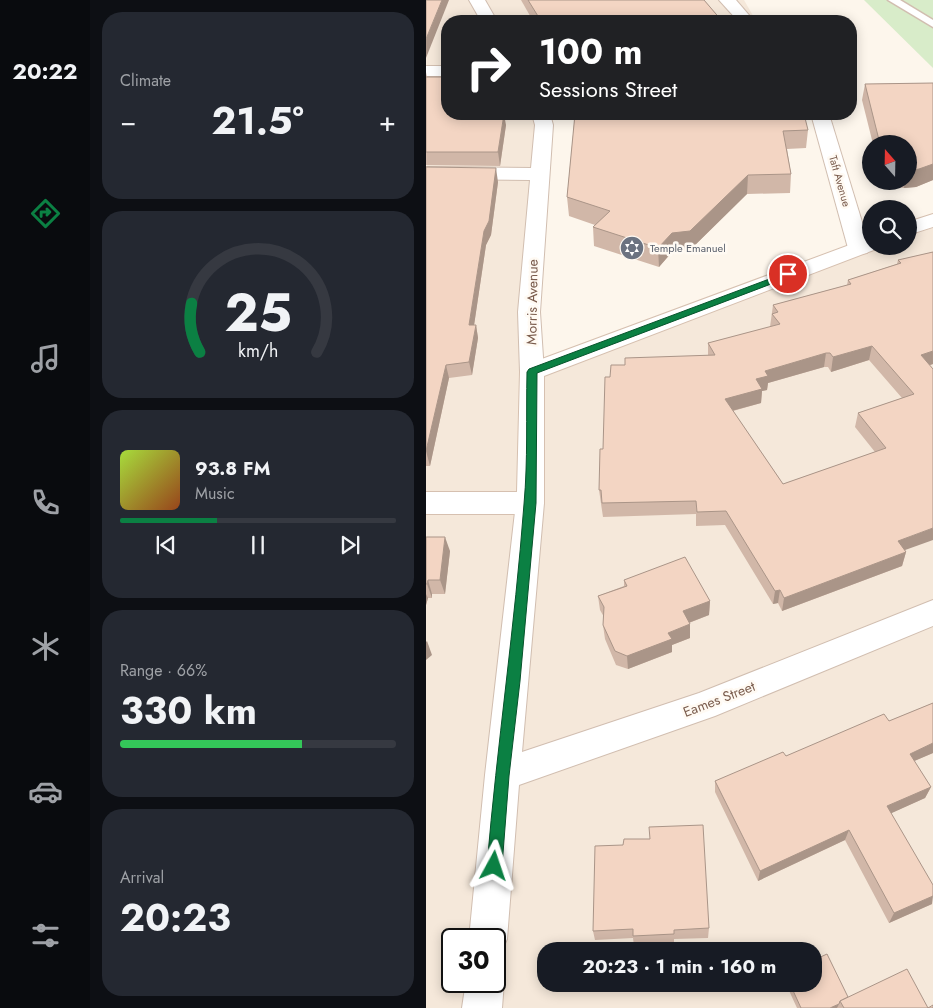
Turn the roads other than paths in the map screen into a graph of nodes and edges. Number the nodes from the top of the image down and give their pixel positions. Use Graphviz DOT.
graph roads {
  1 [pos="477,0"];
  2 [pos="727,0"];
  3 [pos="893,0"];
  4 [pos="486,15"];
  5 [pos="741,15"];
  6 [pos="933,24"];
  7 [pos="441,70"];
  8 [pos="426,71"];
  9 [pos="543,120"];
  10 [pos="822,120"];
  11 [pos="426,173"];
  12 [pos="541,174"];
  13 [pos="933,220"];
  14 [pos="917,226"];
  15 [pos="862,236"];
  16 [pos="862,246"];
  17 [pos="532,372"];
  18 [pos="426,503"];
  19 [pos="530,503"];
  20 [pos="933,613"];
  21 [pos="502,776"];
  22 [pos="489,928"];
  23 [pos="484,993"];
  24 [pos="482,1008"];
  1 -- 4 [label="street"];
  2 -- 5 [label="street"];
  3 -- 6 [label="lane"];
  7 -- 8 [label="street"];
  9 -- 12 [label="street, Morris Avenue"];
  10 -- 15 [label="street, Taft Avenue"];
  11 -- 12 [label="street"];
  12 -- 17 [label="street, Morris Avenue"];
  13 -- 14 [label="street"];
  16 -- 17 [label="street"];
  17 -- 19 [label="street, Morris Avenue"];
  18 -- 19 [label="street"];
  19 -- 21 [label="street, Morris Avenue"];
  20 -- 21 [label="street, Eames Street"];
  21 -- 22 [label="street, Morris Avenue"];
  23 -- 24 [label="street"];
}
